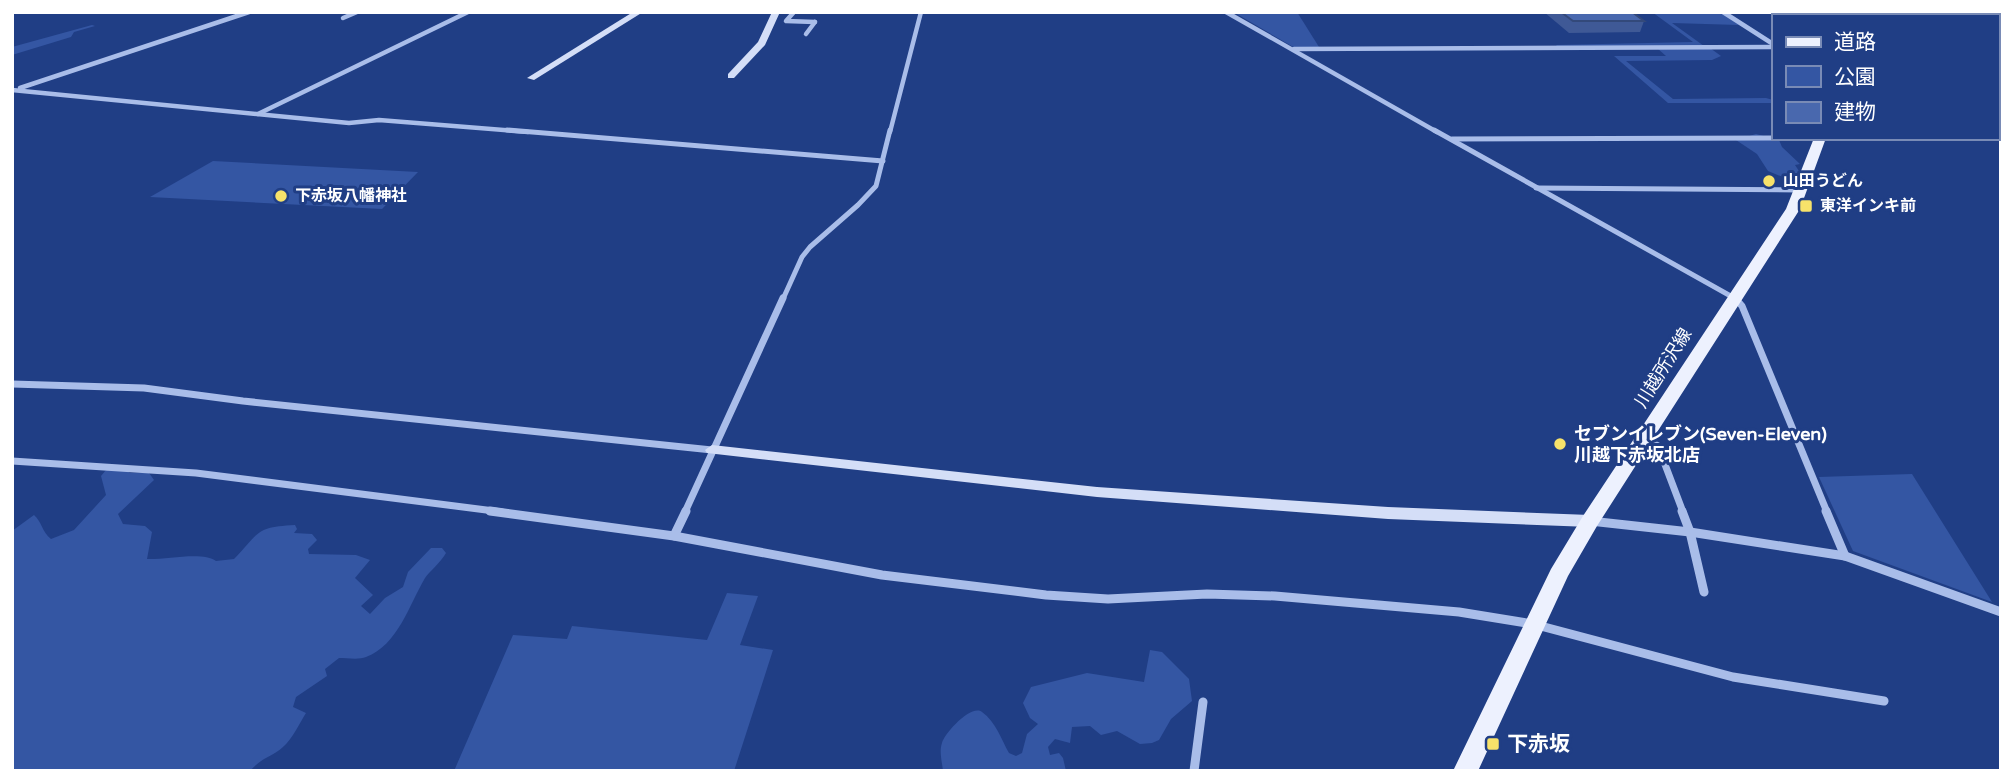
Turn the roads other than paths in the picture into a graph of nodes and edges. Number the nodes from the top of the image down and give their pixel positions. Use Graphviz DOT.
graph roads {
  1 [pos="249,12"];
  2 [pos="357,12"];
  3 [pos="468,12"];
  4 [pos="639,12"];
  5 [pos="794,12"];
  6 [pos="819,12"];
  7 [pos="921,12"];
  8 [pos="1226,12"];
  9 [pos="1723,12"];
  10 [pos="774,16"];
  11 [pos="343,18"];
  12 [pos="786,21"];
  13 [pos="811,22"];
  14 [pos="806,34"];
  15 [pos="1772,45"];
  16 [pos="1772,46"];
  17 [pos="1294,49"];
  18 [pos="731,76"];
  19 [pos="531,78"];
  20 [pos="14,90"];
  21 [pos="257,114"];
  22 [pos="1772,138"];
  23 [pos="1450,139"];
  24 [pos="1819,140"];
  25 [pos="883,161"];
  26 [pos="1536,188"];
  27 [pos="1801,190"];
  28 [pos="1734,297"];
  29 [pos="12,384"];
  30 [pos="1643,439"];
  31 [pos="712,450"];
  32 [pos="12,461"];
  33 [pos="1590,521"];
  34 [pos="1690,532"];
  35 [pos="674,536"];
  36 [pos="1845,556"];
  37 [pos="1704,592"];
  38 [pos="2001,612"];
  39 [pos="1533,624"];
  40 [pos="1884,701"];
  41 [pos="1203,702"];
  42 [pos="1195,771"];
  43 [pos="1465,771"];
  1 -- 20 [label="street"];
  2 -- 11 [label="street"];
  3 -- 21 [label="street"];
  4 -- 19 [label="street"];
  5 -- 12 [label="street"];
  6 -- 13 [label="street"];
  7 -- 25 [label="street"];
  8 -- 17 [label="street"];
  9 -- 15 [label="street"];
  10 -- 12 [label="street"];
  10 -- 18 [label="street"];
  12 -- 13 [label="street"];
  13 -- 14 [label="street"];
  16 -- 17 [label="street"];
  17 -- 23 [label="street"];
  20 -- 21 [label="street"];
  21 -- 25 [label="street"];
  22 -- 23 [label="street"];
  23 -- 26 [label="street"];
  24 -- 27 [label="main road, 川越所沢線"];
  25 -- 31 [label="street"];
  26 -- 27 [label="street"];
  26 -- 28 [label="street"];
  27 -- 28 [label="main road, 川越所沢線"];
  28 -- 30 [label="main road, 川越所沢線"];
  28 -- 36 [label="street"];
  29 -- 31 [label="street"];
  30 -- 33 [label="main road, 川越所沢線"];
  30 -- 34 [label="street"];
  31 -- 33 [label="street"];
  31 -- 35 [label="street"];
  32 -- 35 [label="street"];
  33 -- 34 [label="street"];
  33 -- 39 [label="main road, 川越所沢線"];
  34 -- 36 [label="street"];
  34 -- 37 [label="street"];
  35 -- 39 [label="street"];
  36 -- 38 [label="street"];
  39 -- 40 [label="street"];
  39 -- 43 [label="main road, 川越所沢線"];
  41 -- 42 [label="street"];
}
